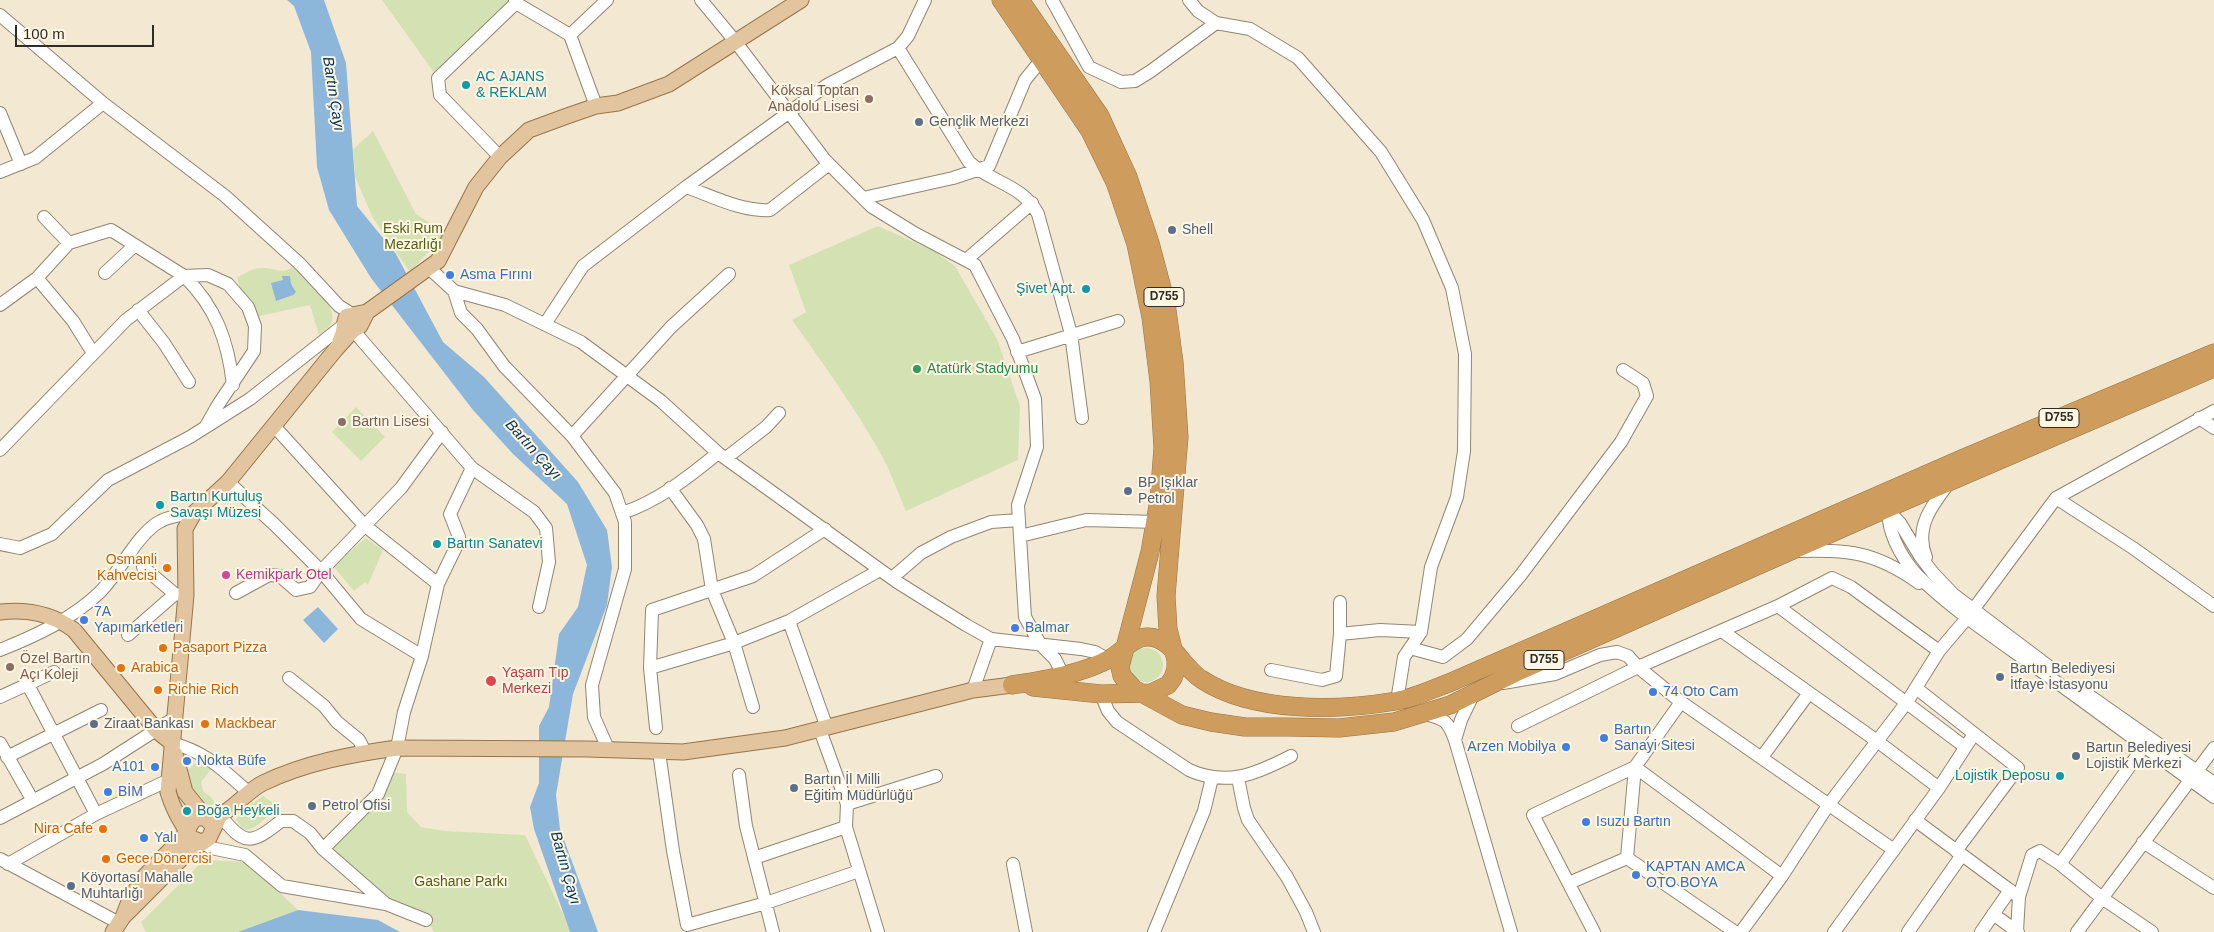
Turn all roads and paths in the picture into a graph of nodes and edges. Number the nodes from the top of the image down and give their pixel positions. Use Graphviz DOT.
graph roads {
  1 [pos="607,0"];
  2 [pos="701,0"];
  3 [pos="801,0"];
  4 [pos="925,0"];
  5 [pos="1001,0"];
  6 [pos="1020,0"];
  7 [pos="1052,0"];
  8 [pos="1189,0"];
  9 [pos="515,2"];
  10 [pos="0,14"];
  11 [pos="1216,23"];
  12 [pos="570,35"];
  13 [pos="736,41"];
  14 [pos="898,48"];
  15 [pos="1042,59"];
  16 [pos="104,103"];
  17 [pos="596,106"];
  18 [pos="789,112"];
  19 [pos="0,113"];
  20 [pos="500,157"];
  21 [pos="21,164"];
  22 [pos="830,164"];
  23 [pos="979,171"];
  24 [pos="0,172"];
  25 [pos="686,187"];
  26 [pos="863,198"];
  27 [pos="1032,203"];
  28 [pos="44,217"];
  29 [pos="69,243"];
  30 [pos="134,246"];
  31 [pos="966,260"];
  32 [pos="426,271"];
  33 [pos="105,273"];
  34 [pos="729,274"];
  35 [pos="184,276"];
  36 [pos="37,278"];
  37 [pos="454,291"];
  38 [pos="0,305"];
  39 [pos="138,310"];
  40 [pos="1118,321"];
  41 [pos="353,322"];
  42 [pos="545,324"];
  43 [pos="1071,334"];
  44 [pos="1017,352"];
  45 [pos="2214,353"];
  46 [pos="93,354"];
  47 [pos="2214,368"];
  48 [pos="1623,370"];
  49 [pos="627,376"];
  50 [pos="189,382"];
  51 [pos="233,385"];
  52 [pos="2214,411"];
  53 [pos="779,413"];
  54 [pos="1082,418"];
  55 [pos="2199,418"];
  56 [pos="274,426"];
  57 [pos="206,427"];
  58 [pos="2214,428"];
  59 [pos="442,432"];
  60 [pos="572,436"];
  61 [pos="0,450"];
  62 [pos="722,455"];
  63 [pos="472,468"];
  64 [pos="228,482"];
  65 [pos="1950,482"];
  66 [pos="1905,484"];
  67 [pos="670,488"];
  68 [pos="2056,498"];
  69 [pos="1852,507"];
  70 [pos="1888,508"];
  71 [pos="194,513"];
  72 [pos="622,513"];
  73 [pos="174,518"];
  74 [pos="1019,520"];
  75 [pos="1156,522"];
  76 [pos="364,525"];
  77 [pos="184,529"];
  78 [pos="826,529"];
  79 [pos="1020,536"];
  80 [pos="0,544"];
  81 [pos="1792,551"];
  82 [pos="143,567"];
  83 [pos="880,570"];
  84 [pos="320,571"];
  85 [pos="1933,573"];
  86 [pos="892,578"];
  87 [pos="438,584"];
  88 [pos="712,590"];
  89 [pos="236,593"];
  90 [pos="180,595"];
  91 [pos="1340,602"];
  92 [pos="539,606"];
  93 [pos="1778,606"];
  94 [pos="2214,606"];
  95 [pos="0,612"];
  96 [pos="1967,612"];
  97 [pos="43,615"];
  98 [pos="0,619"];
  99 [pos="62,621"];
  100 [pos="789,621"];
  101 [pos="1722,631"];
  102 [pos="1420,632"];
  103 [pos="1340,634"];
  104 [pos="128,635"];
  105 [pos="991,639"];
  106 [pos="734,643"];
  107 [pos="1040,644"];
  108 [pos="1410,648"];
  109 [pos="1125,649"];
  110 [pos="0,650"];
  111 [pos="1172,651"];
  112 [pos="1940,651"];
  113 [pos="422,656"];
  114 [pos="1115,663"];
  115 [pos="1638,667"];
  116 [pos="650,668"];
  117 [pos="1270,670"];
  118 [pos="54,672"];
  119 [pos="1056,677"];
  120 [pos="289,678"];
  121 [pos="27,683"];
  122 [pos="1012,685"];
  123 [pos="1492,685"];
  124 [pos="1916,688"];
  125 [pos="973,690"];
  126 [pos="1142,693"];
  127 [pos="1809,693"];
  128 [pos="1101,694"];
  129 [pos="1473,695"];
  130 [pos="0,696"];
  131 [pos="1397,701"];
  132 [pos="1681,702"];
  133 [pos="1907,702"];
  134 [pos="753,707"];
  135 [pos="101,710"];
  136 [pos="1425,714"];
  137 [pos="176,717"];
  138 [pos="1518,726"];
  139 [pos="656,728"];
  140 [pos="824,729"];
  141 [pos="157,731"];
  142 [pos="54,734"];
  143 [pos="1974,734"];
  144 [pos="1456,740"];
  145 [pos="1877,741"];
  146 [pos="2147,742"];
  147 [pos="0,743"];
  148 [pos="172,743"];
  149 [pos="1965,747"];
  150 [pos="397,748"];
  151 [pos="2214,748"];
  152 [pos="609,751"];
  153 [pos="366,752"];
  154 [pos="659,752"];
  155 [pos="1290,756"];
  156 [pos="7,757"];
  157 [pos="1762,757"];
  158 [pos="177,760"];
  159 [pos="1635,767"];
  160 [pos="739,775"];
  161 [pos="2194,775"];
  162 [pos="936,776"];
  163 [pos="77,777"];
  164 [pos="1212,778"];
  165 [pos="1238,778"];
  166 [pos="169,780"];
  167 [pos="2214,783"];
  168 [pos="1939,788"];
  169 [pos="248,792"];
  170 [pos="2214,797"];
  171 [pos="34,801"];
  172 [pos="847,804"];
  173 [pos="1829,804"];
  174 [pos="96,814"];
  175 [pos="0,818"];
  176 [pos="1915,820"];
  177 [pos="210,827"];
  178 [pos="846,827"];
  179 [pos="188,830"];
  180 [pos="249,839"];
  181 [pos="2143,842"];
  182 [pos="323,848"];
  183 [pos="1894,850"];
  184 [pos="1959,853"];
  185 [pos="245,855"];
  186 [pos="754,858"];
  187 [pos="1627,858"];
  188 [pos="4,862"];
  189 [pos="1012,864"];
  190 [pos="2060,864"];
  191 [pos="859,871"];
  192 [pos="1782,876"];
  193 [pos="1569,884"];
  194 [pos="2214,888"];
  195 [pos="2015,893"];
  196 [pos="2102,898"];
  197 [pos="766,903"];
  198 [pos="386,904"];
  199 [pos="1993,914"];
  200 [pos="426,920"];
  201 [pos="118,924"];
  202 [pos="773,932"];
  203 [pos="878,932"];
  204 [pos="1026,932"];
  205 [pos="1154,932"];
  206 [pos="1314,932"];
  207 [pos="1511,932"];
  208 [pos="1594,932"];
  209 [pos="1735,932"];
  210 [pos="1741,932"];
  211 [pos="1834,932"];
  212 [pos="1908,932"];
  213 [pos="1981,932"];
  214 [pos="2018,932"];
  215 [pos="2077,932"];
  216 [pos="2152,932"];
  1 -- 12 [label="street"];
  2 -- 13 [label="street"];
  3 -- 13 [label="main road"];
  4 -- 14 [label="street"];
  5 -- 15 [label="highway, D755"];
  6 -- 111 [label="highway, D755"];
  7 -- 11 [label="street"];
  8 -- 11 [label="street"];
  9 -- 12 [label="street"];
  9 -- 20 [label="street"];
  10 -- 16 [label="street"];
  11 -- 102 [label="street"];
  12 -- 17 [label="street"];
  13 -- 17 [label="main road"];
  13 -- 18 [label="street"];
  14 -- 18 [label="street"];
  14 -- 23 [label="street"];
  15 -- 23 [label="street"];
  15 -- 75 [label="highway, D755"];
  16 -- 21 [label="street"];
  16 -- 41 [label="street"];
  17 -- 20 [label="main road"];
  18 -- 22 [label="street"];
  18 -- 25 [label="street"];
  19 -- 21 [label="street"];
  20 -- 32 [label="main road"];
  21 -- 24 [label="street"];
  22 -- 25 [label="street"];
  22 -- 26 [label="street"];
  23 -- 26 [label="street"];
  23 -- 27 [label="street"];
  25 -- 42 [label="street"];
  26 -- 31 [label="street"];
  27 -- 31 [label="street"];
  27 -- 43 [label="street"];
  28 -- 29 [label="street"];
  29 -- 30 [label="street"];
  29 -- 36 [label="street"];
  30 -- 33 [label="street"];
  30 -- 35 [label="street"];
  31 -- 44 [label="street"];
  32 -- 37 [label="street"];
  32 -- 41 [label="main road"];
  34 -- 49 [label="street"];
  35 -- 39 [label="street"];
  35 -- 51 [label="street"];
  35 -- 51 [label="street"];
  36 -- 38 [label="street"];
  36 -- 46 [label="street"];
  37 -- 42 [label="street"];
  37 -- 60 [label="street"];
  39 -- 46 [label="street"];
  39 -- 50 [label="street"];
  40 -- 43 [label="street"];
  41 -- 56 [label="main road"];
  41 -- 57 [label="street"];
  41 -- 59 [label="street"];
  42 -- 49 [label="street"];
  43 -- 44 [label="street"];
  43 -- 54 [label="street"];
  44 -- 74 [label="street"];
  45 -- 66 [label="highway, D755"];
  46 -- 61 [label="street"];
  47 -- 65 [label="highway, D755"];
  48 -- 108 [label="street"];
  49 -- 60 [label="street"];
  49 -- 62 [label="street"];
  51 -- 57 [label="street"];
  52 -- 55 [label="street"];
  53 -- 62 [label="street"];
  55 -- 58 [label="street"];
  55 -- 68 [label="street"];
  56 -- 64 [label="main road"];
  56 -- 76 [label="street"];
  57 -- 80 [label="street"];
  59 -- 63 [label="street"];
  59 -- 76 [label="street"];
  60 -- 72 [label="street"];
  62 -- 67 [label="street"];
  62 -- 78 [label="street"];
  63 -- 87 [label="street"];
  63 -- 92 [label="street"];
  64 -- 71 [label="main road"];
  64 -- 84 [label="street"];
  65 -- 70 [label="highway, D755"];
  65 -- 85 [label="street"];
  66 -- 69 [label="highway, D755"];
  66 -- 70 [label="street"];
  67 -- 72 [label="street"];
  67 -- 88 [label="street"];
  68 -- 94 [label="street"];
  68 -- 96 [label="street"];
  69 -- 70 [label="street"];
  69 -- 131 [label="highway, D755"];
  70 -- 81 [label="highway, D755"];
  70 -- 85 [label="street"];
  70 -- 96 [label="street"];
  71 -- 73 [label="street"];
  71 -- 77 [label="main road"];
  72 -- 152 [label="street"];
  73 -- 77 [label="street"];
  73 -- 99 [label="street"];
  74 -- 79 [label="street"];
  74 -- 86 [label="street"];
  75 -- 79 [label="street"];
  75 -- 109 [label="highway, D755"];
  76 -- 84 [label="street"];
  76 -- 87 [label="street"];
  77 -- 90 [label="main road"];
  78 -- 83 [label="street"];
  78 -- 88 [label="street"];
  79 -- 107 [label="street"];
  81 -- 96 [label="street"];
  81 -- 123 [label="highway, D755"];
  82 -- 90 [label="street"];
  83 -- 86 [label="street"];
  83 -- 100 [label="street"];
  84 -- 89 [label="street"];
  84 -- 113 [label="street"];
  85 -- 96 [label="street"];
  86 -- 105 [label="street"];
  87 -- 113 [label="street"];
  88 -- 106 [label="street"];
  88 -- 116 [label="street"];
  90 -- 104 [label="street"];
  90 -- 137 [label="main road"];
  91 -- 103 [label="street"];
  93 -- 101 [label="street"];
  93 -- 112 [label="street"];
  93 -- 133 [label="street"];
  95 -- 97 [label="main road"];
  96 -- 112 [label="street"];
  96 -- 146 [label="street"];
  97 -- 98 [label="main road"];
  97 -- 99 [label="main road"];
  99 -- 110 [label="street"];
  99 -- 141 [label="main road"];
  100 -- 106 [label="street"];
  100 -- 140 [label="street"];
  101 -- 115 [label="street"];
  101 -- 127 [label="street"];
  102 -- 103 [label="street"];
  102 -- 108 [label="street"];
  103 -- 117 [label="street"];
  105 -- 107 [label="street"];
  105 -- 125 [label="street"];
  106 -- 116 [label="street"];
  106 -- 134 [label="street"];
  107 -- 114 [label="street"];
  107 -- 119 [label="street"];
  108 -- 131 [label="street"];
  109 -- 111 [label="highway"];
  109 -- 114 [label="highway"];
  111 -- 126 [label="highway"];
  111 -- 131 [label="highway, D755"];
  112 -- 124 [label="street"];
  113 -- 150 [label="street"];
  114 -- 119 [label="highway"];
  114 -- 126 [label="highway, D755"];
  115 -- 123 [label="street"];
  115 -- 132 [label="street"];
  115 -- 138 [label="street"];
  116 -- 139 [label="street"];
  118 -- 121 [label="street"];
  119 -- 122 [label="highway"];
  119 -- 128 [label="highway"];
  120 -- 153 [label="street"];
  121 -- 130 [label="street"];
  121 -- 142 [label="street"];
  122 -- 125 [label="main road"];
  123 -- 129 [label="highway, D755"];
  124 -- 133 [label="street"];
  124 -- 143 [label="street"];
  125 -- 140 [label="main road"];
  126 -- 128 [label="highway"];
  126 -- 136 [label="highway, D755"];
  127 -- 145 [label="street"];
  127 -- 157 [label="street"];
  128 -- 164 [label="street"];
  129 -- 136 [label="highway, D755"];
  129 -- 144 [label="street"];
  132 -- 157 [label="street"];
  132 -- 159 [label="street"];
  133 -- 145 [label="street"];
  133 -- 149 [label="street"];
  135 -- 142 [label="street"];
  136 -- 144 [label="street"];
  137 -- 141 [label="street"];
  137 -- 148 [label="main road"];
  140 -- 154 [label="main road"];
  140 -- 172 [label="street"];
  141 -- 148 [label="main road"];
  141 -- 163 [label="street"];
  142 -- 156 [label="street"];
  142 -- 163 [label="street"];
  143 -- 149 [label="street"];
  143 -- 184 [label="street"];
  144 -- 207 [label="street"];
  145 -- 168 [label="street"];
  145 -- 173 [label="street"];
  146 -- 161 [label="street"];
  146 -- 190 [label="street"];
  147 -- 156 [label="street"];
  148 -- 158 [label="main road"];
  148 -- 166 [label="main road"];
  148 -- 169 [label="street"];
  149 -- 168 [label="street"];
  150 -- 152 [label="main road"];
  150 -- 153 [label="main road"];
  150 -- 182 [label="street"];
  151 -- 161 [label="street"];
  152 -- 154 [label="main road"];
  153 -- 169 [label="main road"];
  154 -- 197 [label="street"];
  155 -- 165 [label="street"];
  156 -- 171 [label="street"];
  157 -- 173 [label="street"];
  158 -- 166 [label="street"];
  158 -- 177 [label="main road"];
  159 -- 187 [label="street"];
  159 -- 192 [label="street"];
  159 -- 193 [label="street"];
  160 -- 186 [label="street"];
  161 -- 167 [label="street"];
  161 -- 170 [label="street"];
  161 -- 181 [label="street"];
  162 -- 172 [label="street"];
  163 -- 171 [label="street"];
  163 -- 174 [label="street"];
  164 -- 165 [label="street"];
  164 -- 205 [label="street"];
  165 -- 206 [label="street"];
  166 -- 174 [label="street"];
  166 -- 179 [label="main road"];
  168 -- 176 [label="street"];
  169 -- 177 [label="main road"];
  171 -- 175 [label="street"];
  172 -- 178 [label="street"];
  173 -- 183 [label="street"];
  173 -- 192 [label="street"];
  174 -- 188 [label="street"];
  176 -- 183 [label="street"];
  176 -- 184 [label="street"];
  177 -- 179 [label="main road"];
  177 -- 180 [label="street"];
  177 -- 185 [label="street"];
  177 -- 201 [label="main road"];
  178 -- 186 [label="street"];
  178 -- 191 [label="street"];
  179 -- 201 [label="main road"];
  180 -- 182 [label="street"];
  180 -- 185 [label="street"];
  181 -- 194 [label="street"];
  181 -- 196 [label="street"];
  182 -- 198 [label="street"];
  183 -- 211 [label="street"];
  184 -- 195 [label="street"];
  184 -- 212 [label="street"];
  185 -- 198 [label="street"];
  186 -- 197 [label="street"];
  187 -- 193 [label="street"];
  187 -- 209 [label="street"];
  188 -- 201 [label="street"];
  189 -- 204 [label="street"];
  190 -- 195 [label="street"];
  190 -- 196 [label="street"];
  191 -- 197 [label="street"];
  191 -- 203 [label="street"];
  192 -- 210 [label="street"];
  193 -- 208 [label="street"];
  195 -- 199 [label="street"];
  195 -- 214 [label="street"];
  196 -- 215 [label="street"];
  196 -- 216 [label="street"];
  197 -- 202 [label="street"];
  198 -- 200 [label="street"];
  199 -- 213 [label="street"];
  199 -- 214 [label="street"];
}
